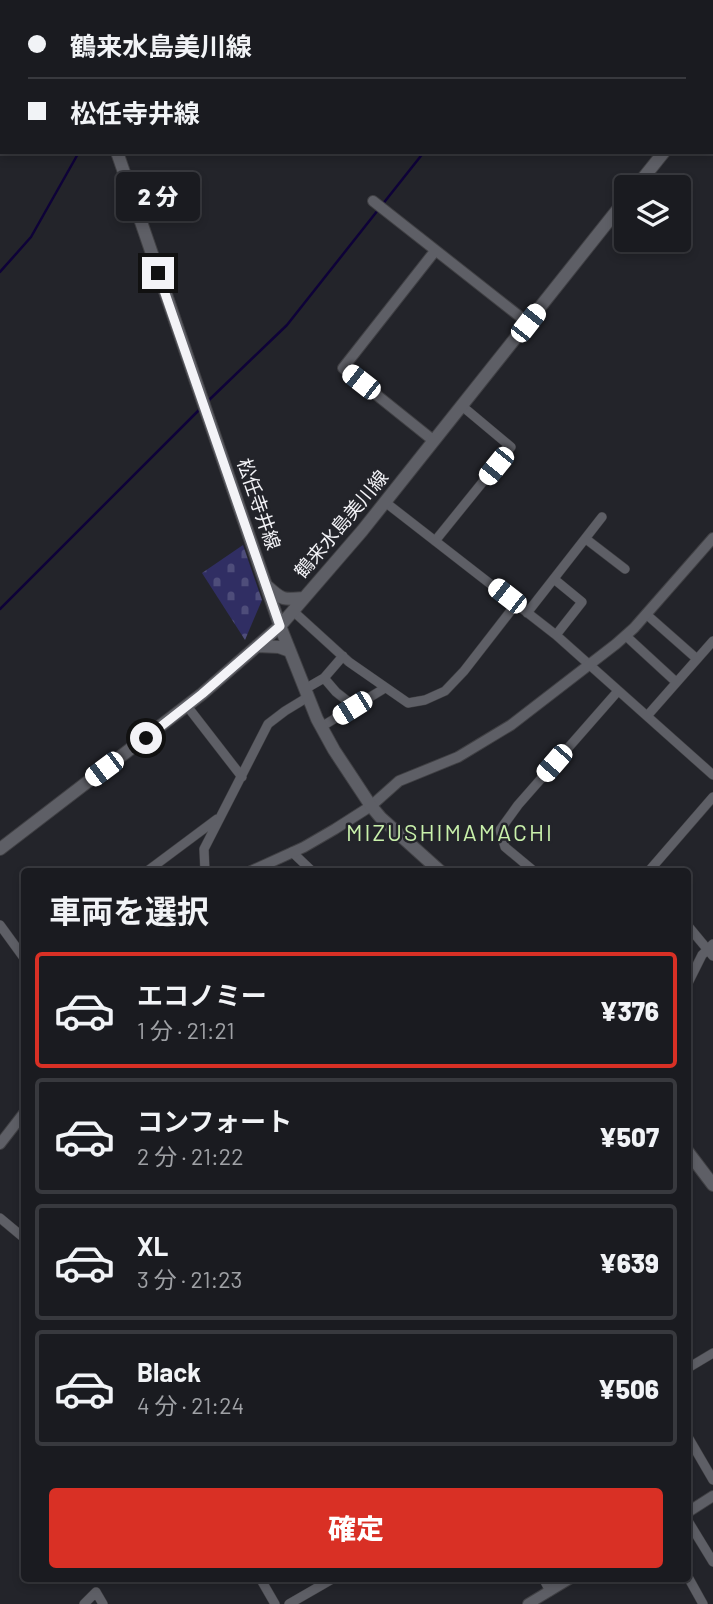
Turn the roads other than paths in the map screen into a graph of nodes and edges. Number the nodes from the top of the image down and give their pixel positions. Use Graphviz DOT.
graph roads {
  1 [pos="118,154"];
  2 [pos="662,154"];
  3 [pos="646,175"];
  4 [pos="377,205"];
  5 [pos="614,214"];
  6 [pos="435,251"];
  7 [pos="528,323"];
  8 [pos="462,406"];
  9 [pos="434,440"];
  10 [pos="386,502"];
  11 [pos="602,517"];
  12 [pos="713,538"];
  13 [pos="586,539"];
  14 [pos="435,541"];
  15 [pos="625,569"];
  16 [pos="554,579"];
  17 [pos="267,586"];
  18 [pos="304,598"];
  19 [pos="516,604"];
  20 [pos="293,611"];
  21 [pos="527,613"];
  22 [pos="646,614"];
  23 [pos="280,626"];
  24 [pos="556,635"];
  25 [pos="626,636"];
  26 [pos="713,640"];
  27 [pos="257,646"];
  28 [pos="290,651"];
  29 [pos="343,656"];
  30 [pos="697,659"];
  31 [pos="590,665"];
  32 [pos="324,678"];
  33 [pos="676,682"];
  34 [pos="385,688"];
  35 [pos="618,691"];
  36 [pos="307,693"];
  37 [pos="187,706"];
  38 [pos="352,708"];
  39 [pos="647,716"];
  40 [pos="321,727"];
  41 [pos="713,775"];
  42 [pos="242,777"];
  43 [pos="713,797"];
  44 [pos="371,806"];
  45 [pos="222,816"];
  46 [pos="0,849"];
  47 [pos="292,852"];
  48 [pos="151,868"];
  49 [pos="205,868"];
  50 [pos="258,868"];
  51 [pos="309,868"];
  52 [pos="437,868"];
  53 [pos="531,868"];
  54 [pos="651,868"];
  55 [pos="0,925"];
  56 [pos="691,929"];
  57 [pos="711,950"];
  58 [pos="21,954"];
  59 [pos="691,977"];
  60 [pos="21,1117"];
  61 [pos="0,1144"];
  62 [pos="691,1156"];
  63 [pos="713,1185"];
  64 [pos="0,1218"];
  65 [pos="21,1236"];
  66 [pos="713,1353"];
  67 [pos="691,1366"];
  68 [pos="691,1442"];
  69 [pos="713,1480"];
  70 [pos="713,1496"];
  71 [pos="691,1510"];
  72 [pos="691,1526"];
  73 [pos="713,1562"];
  74 [pos="262,1582"];
  75 [pos="327,1582"];
  76 [pos="545,1582"];
  77 [pos="565,1582"];
  78 [pos="691,1582"];
  79 [pos="550,1591"];
  80 [pos="84,1604"];
  81 [pos="103,1604"];
  82 [pos="275,1604"];
  83 [pos="289,1604"];
  84 [pos="528,1604"];
  85 [pos="703,1604"];
  1 -- 17 [label="main road, 松任寺井線"];
  2 -- 3 [label="main road"];
  4 -- 6 [label="street"];
  5 -- 7 [label="main road, 鶴来水島美川線"];
  6 -- 7 [label="street"];
  6 -- 9 [label="street"];
  7 -- 8 [label="main road, 鶴来水島美川線"];
  8 -- 9 [label="main road, 鶴来水島美川線"];
  8 -- 14 [label="street"];
  9 -- 10 [label="main road, 鶴来水島美川線"];
  10 -- 14 [label="street"];
  10 -- 18 [label="main road, 鶴来水島美川線"];
  11 -- 13 [label="street"];
  12 -- 22 [label="street"];
  13 -- 15 [label="street"];
  13 -- 16 [label="street"];
  14 -- 19 [label="street"];
  16 -- 21 [label="street"];
  16 -- 24 [label="street"];
  17 -- 18 [label="main road"];
  17 -- 23 [label="main road, 松任寺井線"];
  18 -- 20 [label="main road, 鶴来水島美川線"];
  19 -- 21 [label="street"];
  19 -- 34 [label="street"];
  20 -- 23 [label="main road, 鶴来水島美川線"];
  20 -- 29 [label="street"];
  21 -- 24 [label="street"];
  22 -- 25 [label="street"];
  22 -- 30 [label="street"];
  23 -- 27 [label="main road, 鶴来水島美川線"];
  23 -- 28 [label="main road, 松任寺井線"];
  24 -- 31 [label="street"];
  25 -- 31 [label="street"];
  25 -- 33 [label="street"];
  26 -- 30 [label="street"];
  27 -- 28 [label="main road"];
  27 -- 37 [label="main road, 鶴来水島美川線"];
  28 -- 36 [label="main road, 松任寺井線"];
  29 -- 32 [label="street"];
  29 -- 34 [label="street"];
  30 -- 33 [label="street"];
  31 -- 35 [label="street"];
  31 -- 44 [label="street"];
  32 -- 36 [label="street"];
  32 -- 38 [label="street"];
  33 -- 39 [label="street"];
  34 -- 38 [label="street"];
  35 -- 39 [label="street"];
  35 -- 53 [label="street"];
  36 -- 40 [label="main road, 松任寺井線"];
  36 -- 42 [label="street"];
  37 -- 42 [label="street"];
  37 -- 46 [label="main road, 鶴来水島美川線"];
  38 -- 40 [label="street"];
  39 -- 41 [label="street"];
  40 -- 44 [label="main road, 松任寺井線"];
  42 -- 45 [label="street"];
  43 -- 54 [label="street"];
  44 -- 47 [label="street"];
  44 -- 52 [label="main road, 松任寺井線"];
  45 -- 48 [label="street"];
  45 -- 49 [label="street"];
  47 -- 50 [label="street"];
  47 -- 51 [label="street"];
  55 -- 58 [label="street"];
  56 -- 57 [label="street"];
  57 -- 59 [label="street"];
  60 -- 61 [label="street"];
  62 -- 63 [label="main road"];
  64 -- 65 [label="street"];
  66 -- 67 [label="street"];
  68 -- 69 [label="street"];
  70 -- 71 [label="street"];
  72 -- 73 [label="street"];
  74 -- 82 [label="street"];
  75 -- 83 [label="street"];
  76 -- 79 [label="street"];
  77 -- 79 [label="street"];
  78 -- 85 [label="street"];
  79 -- 84 [label="street"];
  80 -- 81 [label="street"];
}
